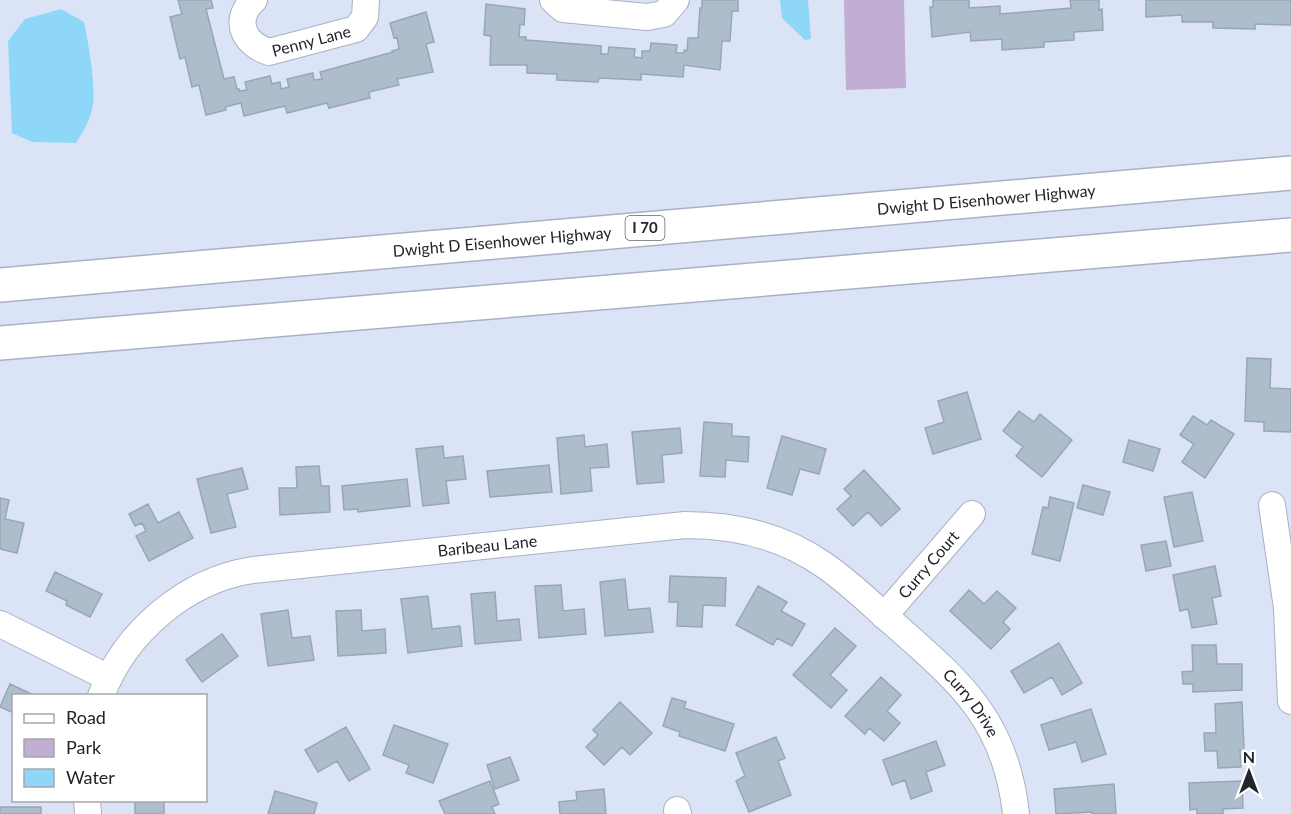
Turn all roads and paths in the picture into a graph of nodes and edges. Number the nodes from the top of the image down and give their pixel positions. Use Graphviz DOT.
graph roads {
  1 [pos="254,0"];
  2 [pos="366,0"];
  3 [pos="553,0"];
  4 [pos="676,0"];
  5 [pos="1291,173"];
  6 [pos="1291,235"];
  7 [pos="0,285"];
  8 [pos="0,343"];
  9 [pos="1272,505"];
  10 [pos="972,514"];
  11 [pos="884,616"];
  12 [pos="0,624"];
  13 [pos="105,687"];
  14 [pos="1291,701"];
  15 [pos="1016,814"];
  1 -- 2 [label="street, Penny Lane"];
  3 -- 4 [label="street"];
  5 -- 7 [label="highway, Dwight D Eisenhower Highway / I 70"];
  6 -- 8 [label="highway"];
  9 -- 14 [label="street"];
  10 -- 11 [label="street, Curry Court"];
  11 -- 13 [label="street, Baribeau Lane"];
  11 -- 15 [label="street, Curry Drive"];
  12 -- 13 [label="street"];
}
